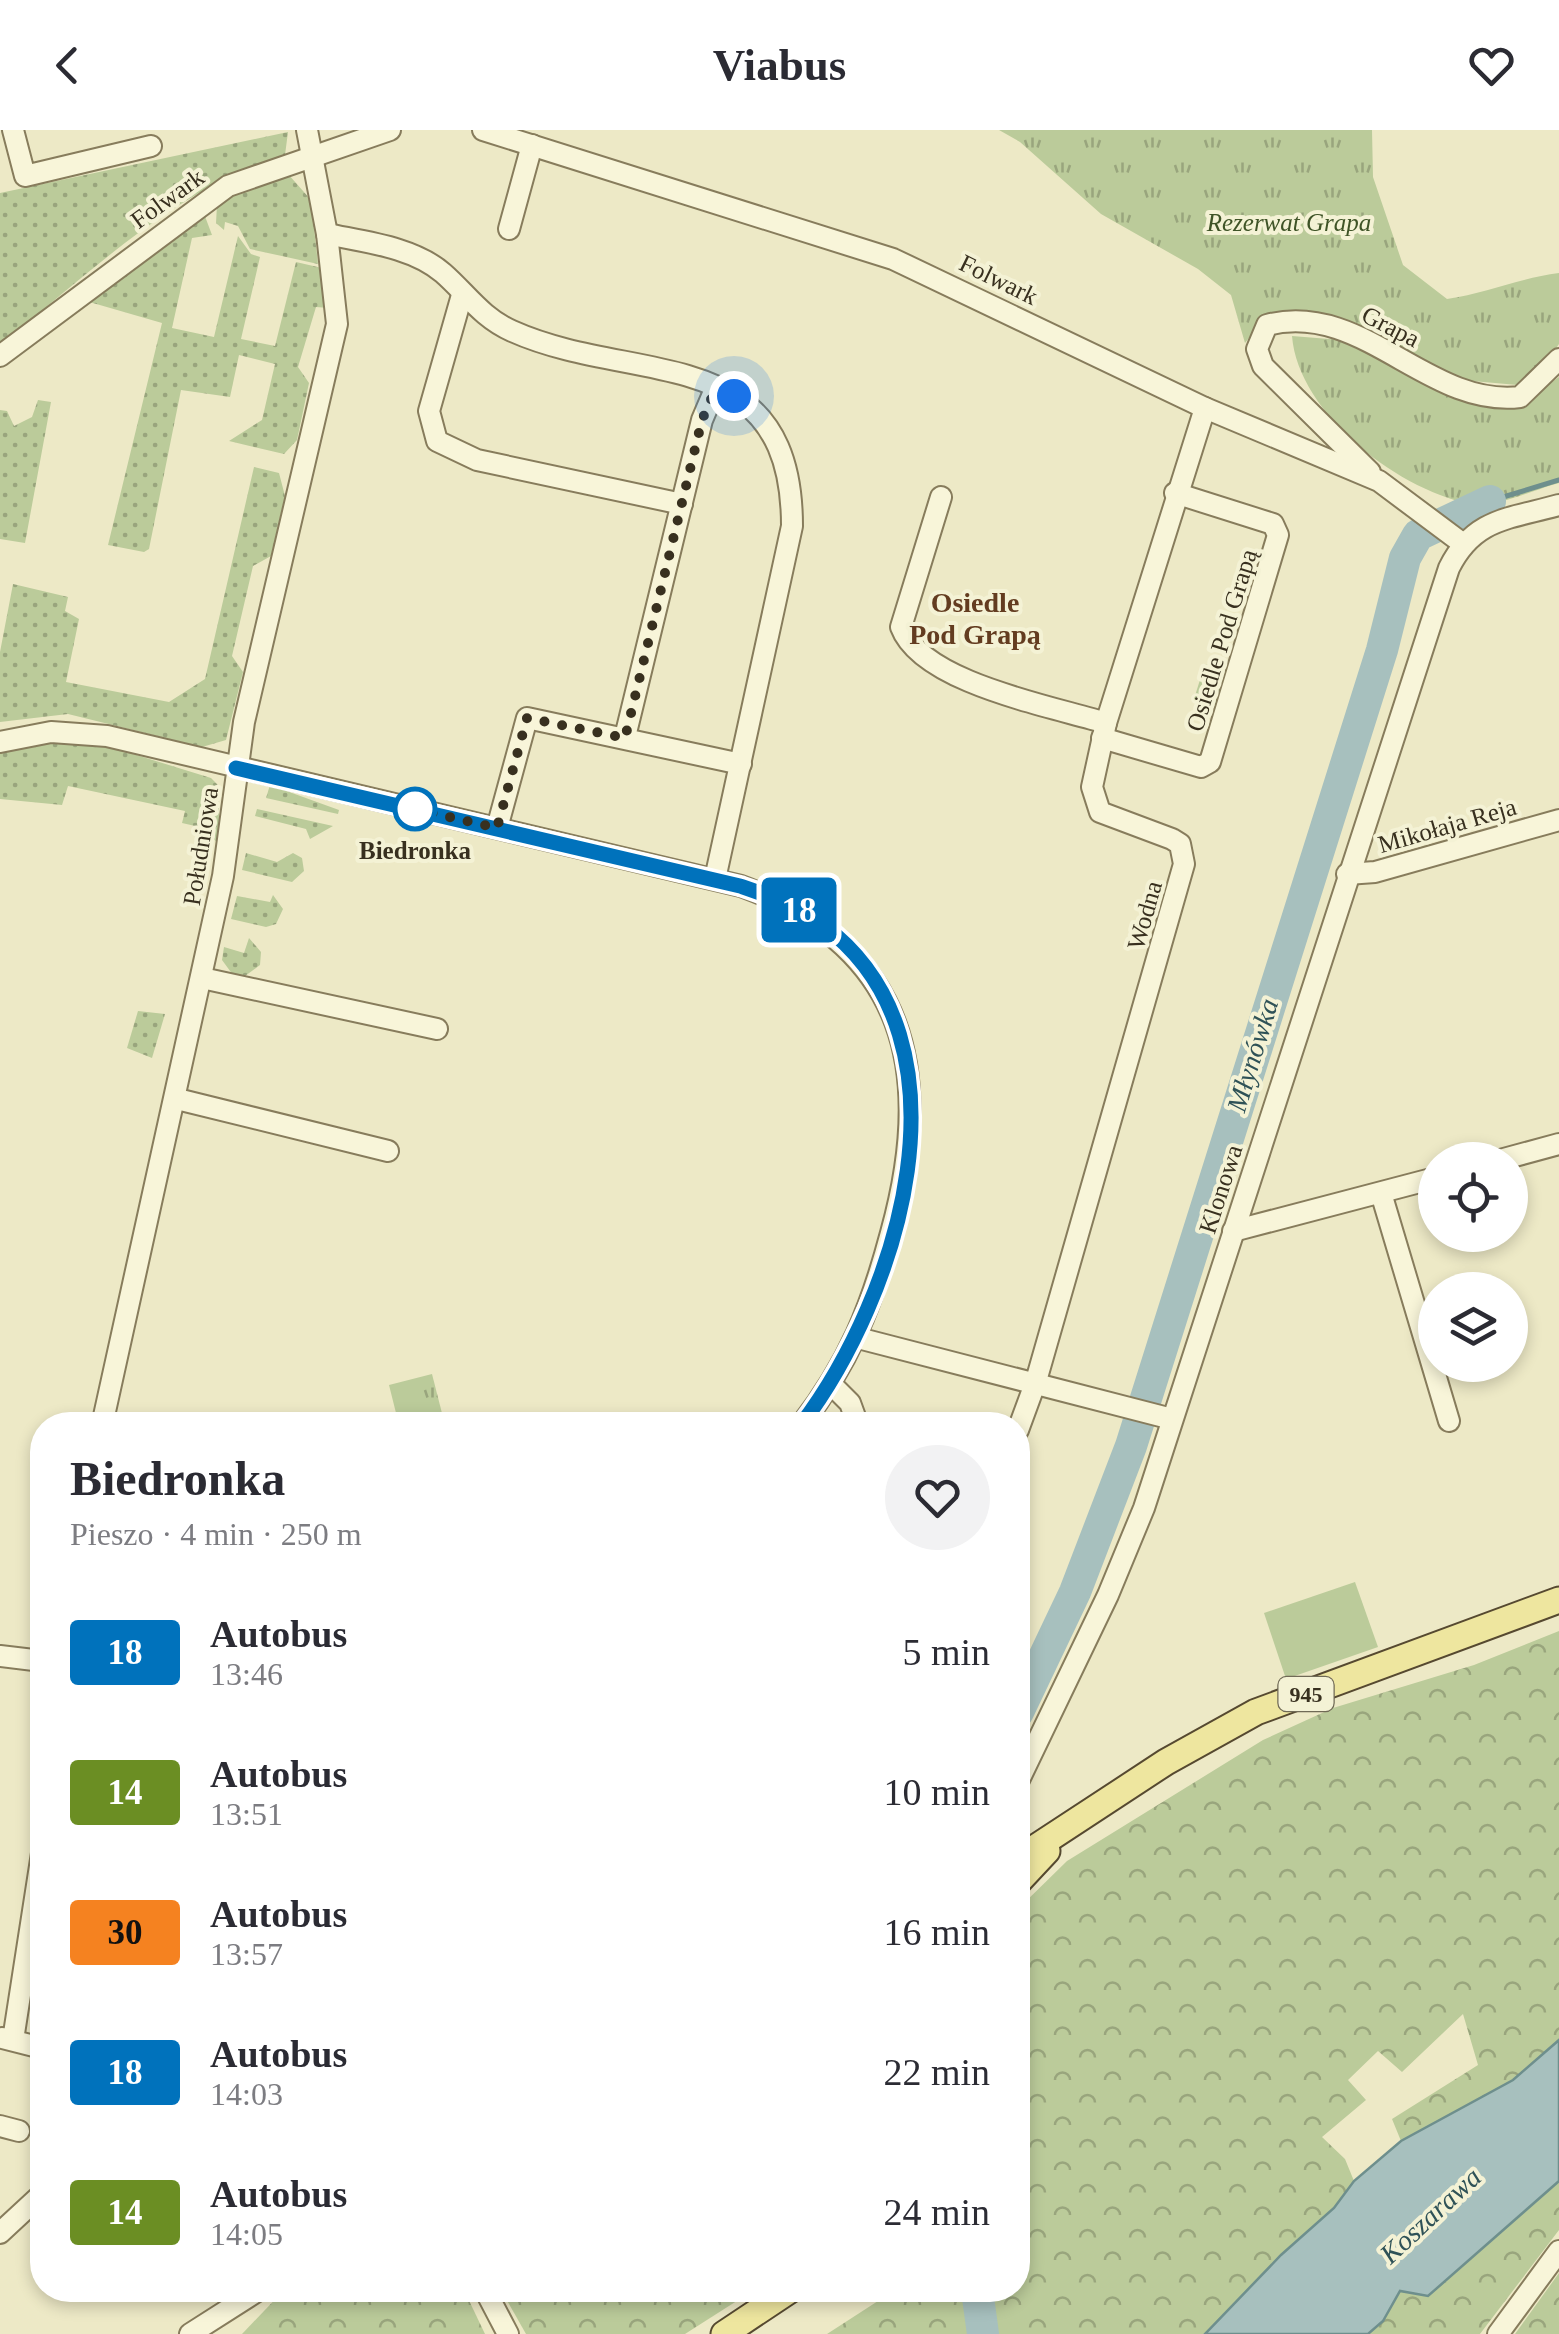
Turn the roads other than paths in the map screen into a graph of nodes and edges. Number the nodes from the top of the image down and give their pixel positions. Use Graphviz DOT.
graph roads {
  1 [pos="13,130"];
  2 [pos="307,130"];
  3 [pos="390,130"];
  4 [pos="483,130"];
  5 [pos="532,145"];
  6 [pos="151,146"];
  7 [pos="314,154"];
  8 [pos="508,229"];
  9 [pos="328,234"];
  10 [pos="462,295"];
  11 [pos="0,356"];
  12 [pos="1559,358"];
  13 [pos="716,388"];
  14 [pos="1205,408"];
  15 [pos="1379,480"];
  16 [pos="1175,493"];
  17 [pos="941,496"];
  18 [pos="682,504"];
  19 [pos="1559,505"];
  20 [pos="1455,537"];
  21 [pos="1104,731"];
  22 [pos="625,738"];
  23 [pos="0,742"];
  24 [pos="741,764"];
  25 [pos="236,768"];
  26 [pos="1559,820"];
  27 [pos="497,828"];
  28 [pos="1347,874"];
  29 [pos="715,880"];
  30 [pos="202,978"];
  31 [pos="437,1028"];
  32 [pos="177,1099"];
  33 [pos="1559,1144"];
  34 [pos="388,1151"];
  35 [pos="1528,1152"];
  36 [pos="1418,1183"];
  37 [pos="1381,1193"];
  38 [pos="1233,1231"];
  39 [pos="858,1338"];
  40 [pos="1036,1381"];
  41 [pos="832,1384"];
  42 [pos="105,1412"];
  43 [pos="811,1412"];
  44 [pos="853,1412"];
  45 [pos="1025,1412"];
  46 [pos="1172,1419"];
  47 [pos="1449,1420"];
  48 [pos="1559,1600"];
  49 [pos="0,1656"];
  50 [pos="30,1660"];
  51 [pos="1030,1757"];
  52 [pos="1071,1826"];
  53 [pos="1030,1851"];
  54 [pos="1030,1869"];
  55 [pos="30,1917"];
  56 [pos="7,2039"];
  57 [pos="30,2205"];
  58 [pos="0,2233"];
  59 [pos="1559,2252"];
  60 [pos="240,2302"];
  61 [pos="492,2302"];
  62 [pos="772,2302"];
  63 [pos="190,2334"];
  64 [pos="508,2334"];
  65 [pos="724,2334"];
  66 [pos="1498,2334"];
  1 -- 6 [label="street"];
  2 -- 7 [label="street, Południowa"];
  3 -- 7 [label="street, Folwark"];
  4 -- 5 [label="street, Folwark"];
  5 -- 8 [label="street"];
  5 -- 14 [label="street, Folwark"];
  7 -- 9 [label="street, Południowa"];
  7 -- 11 [label="street, Folwark"];
  9 -- 10 [label="street"];
  9 -- 25 [label="street, Południowa"];
  10 -- 13 [label="street"];
  10 -- 18 [label="street"];
  12 -- 15 [label="street, Grapa"];
  13 -- 18 [label="street"];
  13 -- 24 [label="street"];
  14 -- 15 [label="street, Folwark"];
  14 -- 16 [label="street, Wodna"];
  15 -- 20 [label="street, Folwark"];
  16 -- 21 [label="street, Wodna"];
  16 -- 21 [label="street, Osiedle Pod Grapą"];
  17 -- 21 [label="street, Osiedle Pod Grapą"];
  18 -- 22 [label="street"];
  19 -- 20 [label="street"];
  20 -- 28 [label="street, Klonowa"];
  21 -- 40 [label="street, Wodna"];
  22 -- 24 [label="street"];
  22 -- 27 [label="street"];
  23 -- 25 [label="street"];
  24 -- 29 [label="street"];
  25 -- 27 [label="street"];
  25 -- 30 [label="street, Południowa"];
  26 -- 28 [label="street, Mikołaja Reja"];
  27 -- 29 [label="street"];
  28 -- 38 [label="street, Klonowa"];
  29 -- 39 [label="street"];
  30 -- 31 [label="street"];
  30 -- 32 [label="street, Południowa"];
  32 -- 34 [label="street"];
  32 -- 42 [label="street, Południowa"];
  33 -- 35 [label="street"];
  36 -- 37 [label="street"];
  37 -- 38 [label="street"];
  37 -- 47 [label="street"];
  38 -- 46 [label="street, Klonowa"];
  39 -- 40 [label="street"];
  39 -- 41 [label="street"];
  40 -- 45 [label="street, Wodna"];
  40 -- 46 [label="street"];
  41 -- 43 [label="street"];
  41 -- 44 [label="street"];
  46 -- 51 [label="street, Klonowa"];
  48 -- 52 [label="main road, 945"];
  49 -- 50 [label="street"];
  52 -- 53 [label="main road, 945"];
  52 -- 54 [label="main road, 945"];
  55 -- 56 [label="street"];
  57 -- 58 [label="street"];
  59 -- 66 [label="street"];
  60 -- 63 [label="street"];
  61 -- 64 [label="street"];
  62 -- 65 [label="main road"];
}
